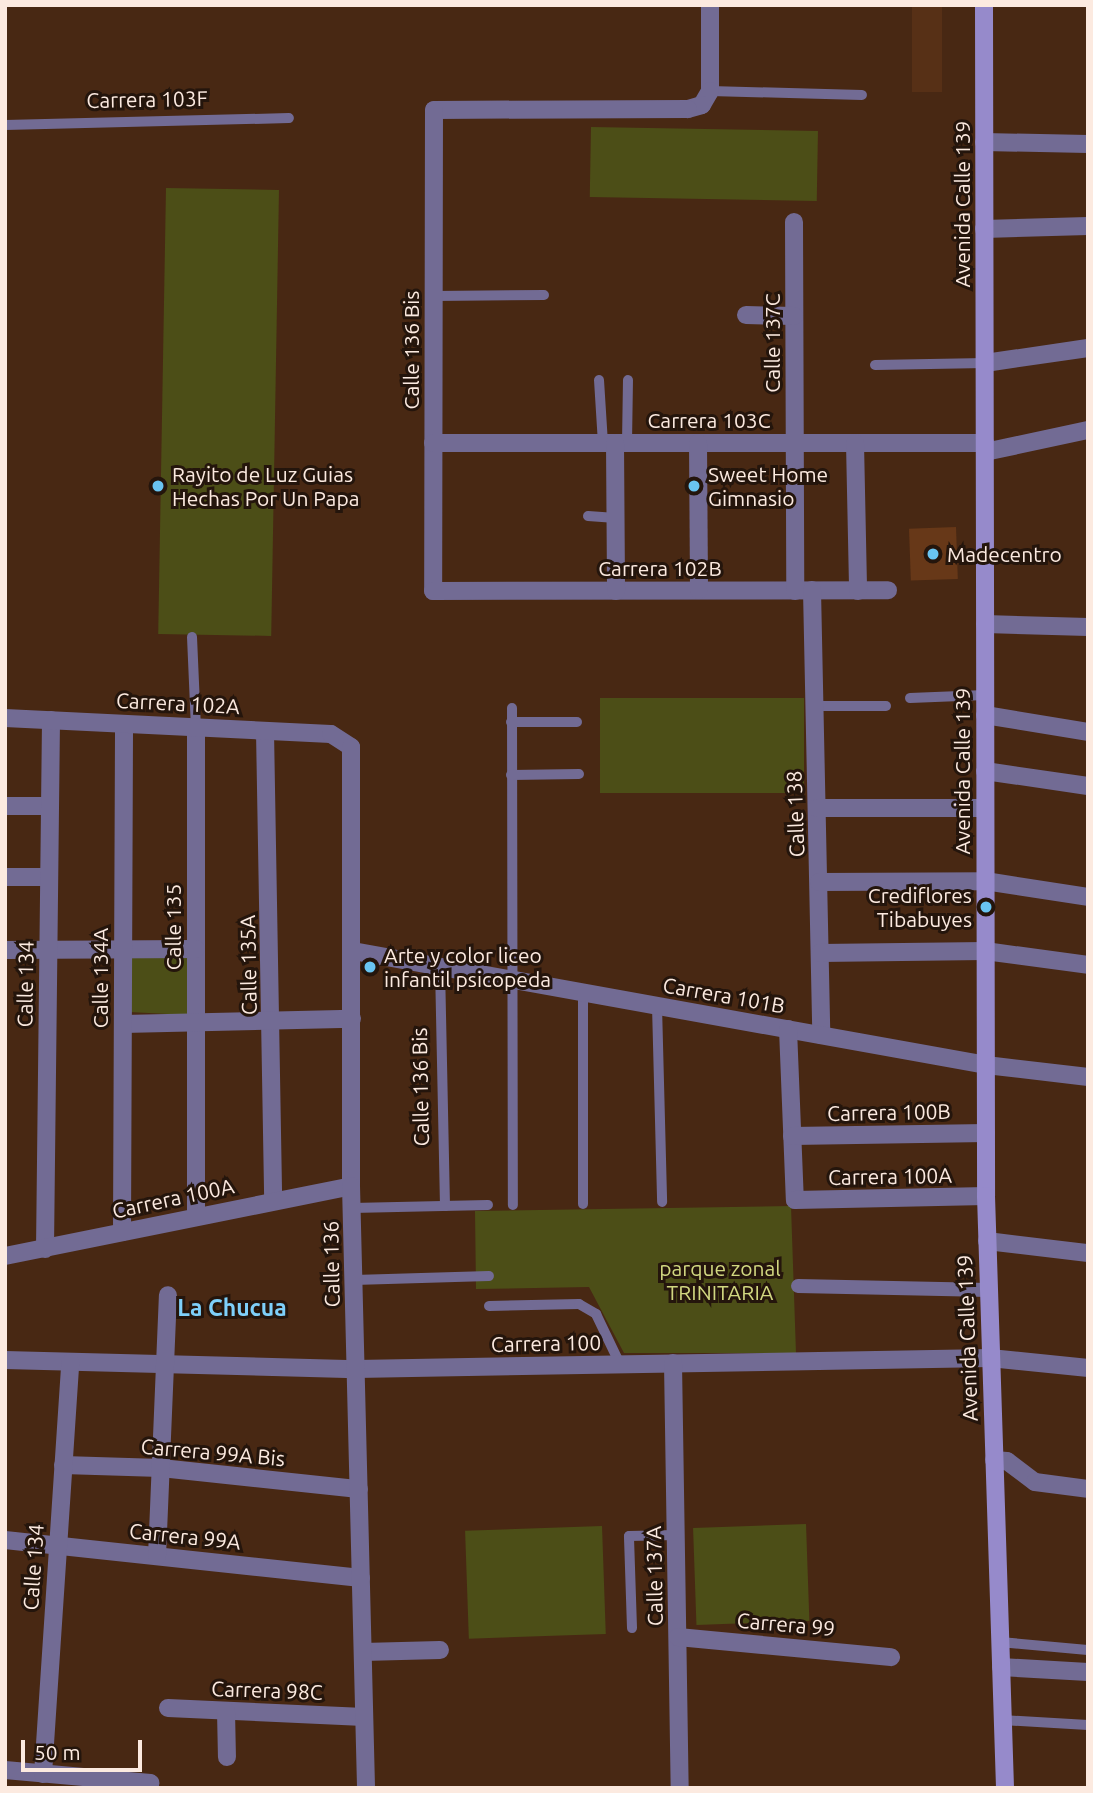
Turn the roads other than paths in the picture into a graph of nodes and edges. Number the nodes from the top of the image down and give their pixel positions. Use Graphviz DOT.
graph roads {
  1 [pos="710,5"];
  2 [pos="984,5"];
  3 [pos="862,95"];
  4 [pos="706,98"];
  5 [pos="289,118"];
  6 [pos="5,125"];
  7 [pos="984,142"];
  8 [pos="1088,144"];
  9 [pos="794,222"];
  10 [pos="1088,226"];
  11 [pos="984,229"];
  12 [pos="544,295"];
  13 [pos="433,296"];
  14 [pos="746,315"];
  15 [pos="794,316"];
  16 [pos="1088,348"];
  17 [pos="985,363"];
  18 [pos="875,366"];
  19 [pos="599,380"];
  20 [pos="628,380"];
  21 [pos="1088,430"];
  22 [pos="433,443"];
  23 [pos="615,443"];
  24 [pos="698,443"];
  25 [pos="794,443"];
  26 [pos="855,443"];
  27 [pos="985,447"];
  28 [pos="588,516"];
  29 [pos="616,518"];
  30 [pos="699,590"];
  31 [pos="803,590"];
  32 [pos="888,590"];
  33 [pos="433,591"];
  34 [pos="616,591"];
  35 [pos="858,591"];
  36 [pos="985,624"];
  37 [pos="1088,627"];
  38 [pos="192,637"];
  39 [pos="985,695"];
  40 [pos="910,698"];
  41 [pos="815,706"];
  42 [pos="886,706"];
  43 [pos="512,708"];
  44 [pos="985,715"];
  45 [pos="5,718"];
  46 [pos="51,720"];
  47 [pos="511,722"];
  48 [pos="577,723"];
  49 [pos="124,724"];
  50 [pos="196,727"];
  51 [pos="265,731"];
  52 [pos="1088,732"];
  53 [pos="346,740"];
  54 [pos="985,771"];
  55 [pos="579,774"];
  56 [pos="511,775"];
  57 [pos="1088,786"];
  58 [pos="5,806"];
  59 [pos="50,806"];
  60 [pos="817,808"];
  61 [pos="985,808"];
  62 [pos="5,877"];
  63 [pos="49,877"];
  64 [pos="985,881"];
  65 [pos="819,882"];
  66 [pos="1088,897"];
  67 [pos="196,949"];
  68 [pos="5,950"];
  69 [pos="48,950"];
  70 [pos="123,950"];
  71 [pos="353,951"];
  72 [pos="985,951"];
  73 [pos="820,953"];
  74 [pos="1088,965"];
  75 [pos="440,967"];
  76 [pos="510,980"];
  77 [pos="583,993"];
  78 [pos="657,1006"];
  79 [pos="352,1019"];
  80 [pos="272,1021"];
  81 [pos="196,1022"];
  82 [pos="123,1024"];
  83 [pos="788,1030"];
  84 [pos="821,1035"];
  85 [pos="986,1065"];
  86 [pos="1088,1077"];
  87 [pos="986,1133"];
  88 [pos="792,1136"];
  89 [pos="351,1186"];
  90 [pos="986,1196"];
  91 [pos="273,1199"];
  92 [pos="662,1202"];
  93 [pos="583,1204"];
  94 [pos="488,1205"];
  95 [pos="513,1205"];
  96 [pos="445,1206"];
  97 [pos="352,1208"];
  98 [pos="196,1216"];
  99 [pos="122,1232"];
  100 [pos="987,1241"];
  101 [pos="44,1248"];
  102 [pos="1088,1253"];
  103 [pos="5,1255"];
  104 [pos="489,1276"];
  105 [pos="354,1280"];
  106 [pos="798,1286"];
  107 [pos="989,1290"];
  108 [pos="168,1295"];
  109 [pos="489,1306"];
  110 [pos="990,1357"];
  111 [pos="5,1360"];
  112 [pos="70,1363"];
  113 [pos="673,1363"];
  114 [pos="165,1364"];
  115 [pos="620,1364"];
  116 [pos="1088,1368"];
  117 [pos="356,1369"];
  118 [pos="994,1460"];
  119 [pos="63,1465"];
  120 [pos="161,1468"];
  121 [pos="359,1489"];
  122 [pos="1088,1489"];
  123 [pos="676,1535"];
  124 [pos="5,1540"];
  125 [pos="57,1546"];
  126 [pos="157,1556"];
  127 [pos="361,1577"];
  128 [pos="632,1628"];
  129 [pos="678,1637"];
  130 [pos="1000,1642"];
  131 [pos="440,1650"];
  132 [pos="1088,1650"];
  133 [pos="363,1652"];
  134 [pos="891,1657"];
  135 [pos="1001,1667"];
  136 [pos="1088,1672"];
  137 [pos="168,1708"];
  138 [pos="226,1711"];
  139 [pos="364,1717"];
  140 [pos="1002,1720"];
  141 [pos="1088,1725"];
  142 [pos="227,1757"];
  143 [pos="5,1770"];
  144 [pos="43,1773"];
  145 [pos="150,1785"];
  146 [pos="366,1788"];
  147 [pos="680,1788"];
  148 [pos="1005,1788"];
  1 -- 4 [label="street"];
  2 -- 7 [label="main road, Avenida Calle 139"];
  3 -- 4 [label="lane"];
  4 -- 13 [label="street, Calle 136 Bis"];
  5 -- 6 [label="lane, Carrera 103F"];
  7 -- 8 [label="street"];
  7 -- 11 [label="main road, Avenida Calle 139"];
  9 -- 15 [label="street, Calle 137C"];
  10 -- 11 [label="street"];
  11 -- 17 [label="main road, Avenida Calle 139"];
  12 -- 13 [label="lane"];
  13 -- 22 [label="street, Calle 136 Bis"];
  14 -- 15 [label="street"];
  15 -- 25 [label="street, Calle 137C"];
  16 -- 17 [label="street"];
  17 -- 18 [label="lane"];
  17 -- 27 [label="main road, Avenida Calle 139"];
  19 -- 23 [label="lane"];
  20 -- 23 [label="lane"];
  21 -- 27 [label="street, Carrera 103C"];
  22 -- 23 [label="street, Carrera 103C"];
  22 -- 33 [label="street, Calle 136 Bis"];
  23 -- 24 [label="street, Carrera 103C"];
  23 -- 29 [label="street"];
  24 -- 25 [label="street, Carrera 103C"];
  24 -- 30 [label="street"];
  25 -- 26 [label="street, Carrera 103C"];
  25 -- 31 [label="street, Calle 137C"];
  26 -- 27 [label="street, Carrera 103C"];
  26 -- 35 [label="street"];
  27 -- 36 [label="main road, Avenida Calle 139"];
  28 -- 29 [label="lane"];
  29 -- 34 [label="street"];
  30 -- 31 [label="street, Carrera 102B"];
  30 -- 34 [label="street, Carrera 102B"];
  31 -- 35 [label="street, Carrera 102B"];
  31 -- 41 [label="street, Calle 138"];
  32 -- 35 [label="street, Carrera 102B"];
  33 -- 34 [label="street, Carrera 102B"];
  36 -- 37 [label="street"];
  36 -- 39 [label="main road, Avenida Calle 139"];
  38 -- 50 [label="lane, Calle 135"];
  39 -- 40 [label="lane"];
  39 -- 44 [label="main road, Avenida Calle 139"];
  41 -- 42 [label="lane"];
  41 -- 60 [label="street, Calle 138"];
  43 -- 47 [label="lane"];
  44 -- 52 [label="street"];
  44 -- 54 [label="main road, Avenida Calle 139"];
  45 -- 46 [label="street, Carrera 102A"];
  46 -- 49 [label="street, Carrera 102A"];
  46 -- 59 [label="street, Calle 134"];
  47 -- 48 [label="lane"];
  47 -- 56 [label="lane"];
  49 -- 50 [label="street, Carrera 102A"];
  49 -- 70 [label="street, Calle 134A"];
  50 -- 51 [label="street, Carrera 102A"];
  50 -- 67 [label="street, Calle 135"];
  51 -- 53 [label="street, Carrera 102A"];
  51 -- 80 [label="street, Calle 135A"];
  53 -- 71 [label="street, Calle 136"];
  54 -- 57 [label="street"];
  54 -- 61 [label="main road, Avenida Calle 139"];
  55 -- 56 [label="lane"];
  56 -- 76 [label="lane"];
  58 -- 59 [label="street"];
  59 -- 63 [label="street, Calle 134"];
  60 -- 61 [label="street"];
  60 -- 65 [label="street, Calle 138"];
  61 -- 64 [label="main road, Avenida Calle 139"];
  62 -- 63 [label="street"];
  63 -- 69 [label="street, Calle 134"];
  64 -- 65 [label="street"];
  64 -- 66 [label="street"];
  64 -- 72 [label="main road, Avenida Calle 139"];
  65 -- 73 [label="street, Calle 138"];
  67 -- 70 [label="street"];
  67 -- 81 [label="street, Calle 135"];
  68 -- 69 [label="street"];
  69 -- 70 [label="street"];
  69 -- 101 [label="street, Calle 134"];
  70 -- 82 [label="street, Calle 134A"];
  71 -- 75 [label="street, Carrera 101B"];
  71 -- 79 [label="street, Calle 136"];
  72 -- 73 [label="street"];
  72 -- 74 [label="street"];
  72 -- 85 [label="main road, Avenida Calle 139"];
  73 -- 84 [label="street, Calle 138"];
  75 -- 76 [label="street, Carrera 101B"];
  75 -- 96 [label="lane, Calle 136 Bis"];
  76 -- 77 [label="street, Carrera 101B"];
  76 -- 95 [label="lane"];
  77 -- 78 [label="street, Carrera 101B"];
  77 -- 93 [label="lane"];
  78 -- 83 [label="street, Carrera 101B"];
  78 -- 92 [label="lane"];
  79 -- 80 [label="street"];
  79 -- 89 [label="street, Calle 136"];
  80 -- 81 [label="street"];
  80 -- 91 [label="street, Calle 135A"];
  81 -- 82 [label="street"];
  81 -- 98 [label="street, Calle 135"];
  82 -- 99 [label="street, Calle 134A"];
  83 -- 84 [label="street, Carrera 101B"];
  83 -- 88 [label="street"];
  84 -- 85 [label="street, Carrera 101B"];
  85 -- 86 [label="street, Carrera 101B"];
  85 -- 87 [label="main road, Avenida Calle 139"];
  87 -- 88 [label="street, Carrera 100B"];
  87 -- 90 [label="main road, Avenida Calle 139"];
  88 -- 90 [label="street, Carrera 100A"];
  89 -- 91 [label="street, Carrera 100A"];
  89 -- 97 [label="street, Calle 136"];
  90 -- 100 [label="main road, Avenida Calle 139"];
  91 -- 98 [label="street, Carrera 100A"];
  94 -- 96 [label="lane"];
  96 -- 97 [label="lane"];
  97 -- 105 [label="street, Calle 136"];
  98 -- 99 [label="street, Carrera 100A"];
  99 -- 101 [label="street, Carrera 100A"];
  100 -- 102 [label="street"];
  100 -- 107 [label="main road, Avenida Calle 139"];
  101 -- 103 [label="street, Carrera 100A"];
  104 -- 105 [label="lane"];
  105 -- 117 [label="street, Calle 136"];
  106 -- 107 [label="street"];
  107 -- 110 [label="main road, Avenida Calle 139"];
  108 -- 114 [label="street"];
  109 -- 115 [label="lane"];
  110 -- 113 [label="street, Carrera 100"];
  110 -- 116 [label="street, Carrera 100"];
  110 -- 118 [label="main road, Avenida Calle 139"];
  111 -- 112 [label="street, Carrera 100"];
  112 -- 114 [label="street, Carrera 100"];
  112 -- 119 [label="street, Calle 134"];
  113 -- 115 [label="street, Carrera 100"];
  113 -- 123 [label="street, Calle 137A"];
  114 -- 117 [label="street, Carrera 100"];
  114 -- 120 [label="street"];
  115 -- 117 [label="street, Carrera 100"];
  117 -- 121 [label="street, Calle 136"];
  118 -- 122 [label="street"];
  118 -- 130 [label="main road, Avenida Calle 139"];
  119 -- 120 [label="street, Carrera 99A Bis"];
  119 -- 125 [label="street, Calle 134"];
  120 -- 121 [label="street, Carrera 99A Bis"];
  120 -- 126 [label="street"];
  121 -- 127 [label="street, Calle 136"];
  123 -- 128 [label="lane"];
  123 -- 129 [label="street, Calle 137A"];
  124 -- 125 [label="street, Carrera 99A"];
  125 -- 126 [label="street, Carrera 99A"];
  125 -- 144 [label="street, Calle 134"];
  126 -- 127 [label="street, Carrera 99A"];
  127 -- 133 [label="street, Calle 136"];
  129 -- 134 [label="street, Carrera 99"];
  129 -- 147 [label="street, Calle 137A"];
  130 -- 132 [label="lane"];
  130 -- 135 [label="main road, Avenida Calle 139"];
  131 -- 133 [label="street"];
  133 -- 139 [label="street, Calle 136"];
  135 -- 136 [label="street"];
  135 -- 140 [label="main road, Avenida Calle 139"];
  137 -- 138 [label="street, Carrera 98C"];
  138 -- 139 [label="street, Carrera 98C"];
  138 -- 142 [label="street"];
  139 -- 146 [label="street, Calle 136"];
  140 -- 141 [label="lane"];
  140 -- 148 [label="main road, Avenida Calle 139"];
  143 -- 144 [label="street"];
  144 -- 145 [label="street"];
}
